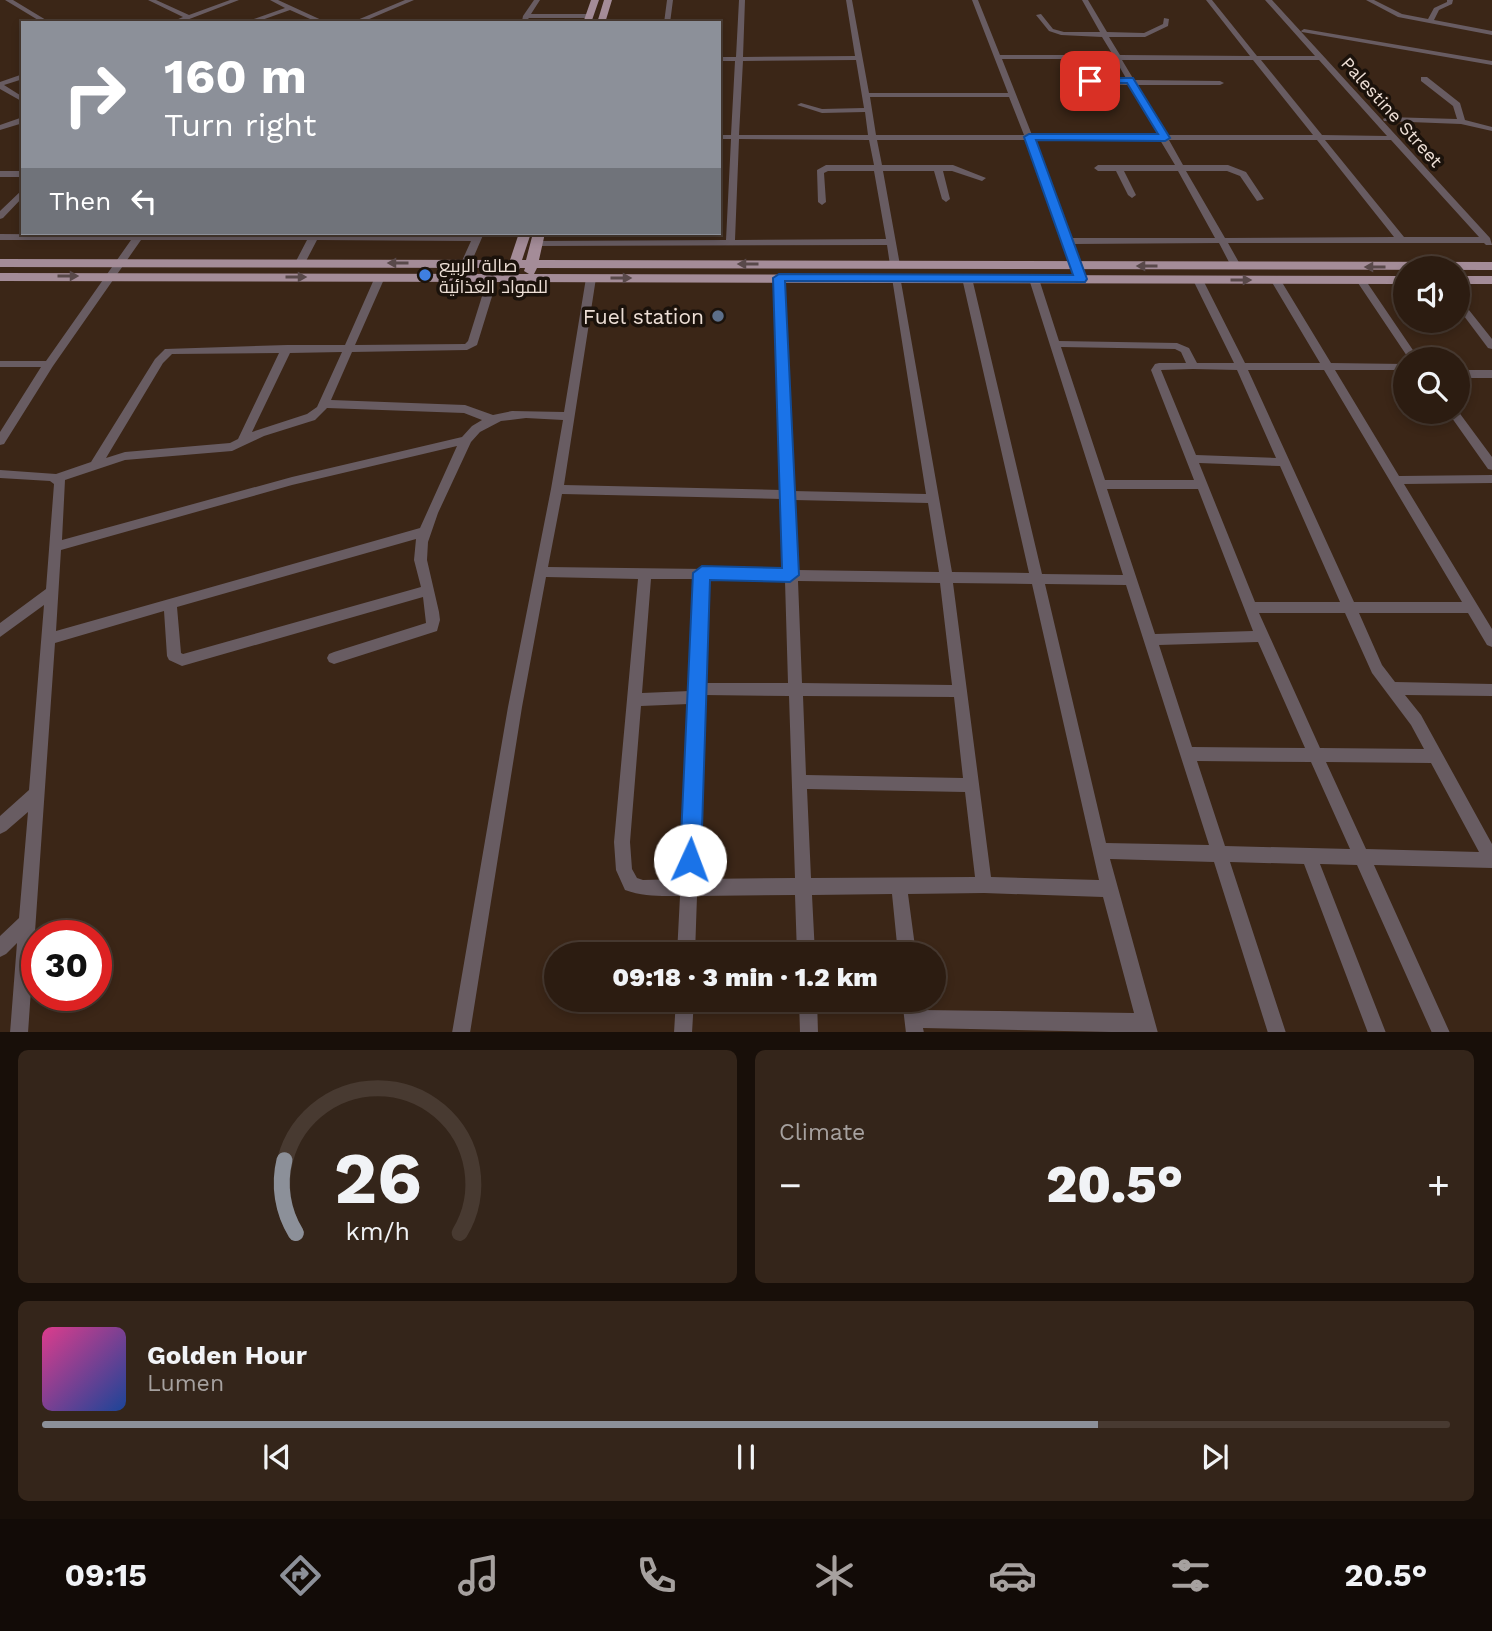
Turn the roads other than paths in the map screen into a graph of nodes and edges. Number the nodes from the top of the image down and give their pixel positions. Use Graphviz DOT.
graph roads {
  1 [pos="8,0"];
  2 [pos="150,0"];
  3 [pos="178,0"];
  4 [pos="236,0"];
  5 [pos="273,0"];
  6 [pos="386,0"];
  7 [pos="411,0"];
  8 [pos="537,0"];
  9 [pos="595,0"];
  10 [pos="608,0"];
  11 [pos="670,0"];
  12 [pos="742,0"];
  13 [pos="849,0"];
  14 [pos="975,0"];
  15 [pos="1085,0"];
  16 [pos="1209,0"];
  17 [pos="1369,0"];
  18 [pos="1450,0"];
  19 [pos="1275,3"];
  20 [pos="398,5"];
  21 [pos="162,6"];
  22 [pos="289,8"];
  23 [pos="1039,15"];
  24 [pos="188,17"];
  25 [pos="525,19"];
  26 [pos="555,19"];
  27 [pos="588,19"];
  28 [pos="1166,19"];
  29 [pos="45,21"];
  30 [pos="177,21"];
  31 [pos="252,21"];
  32 [pos="320,21"];
  33 [pos="358,21"];
  34 [pos="602,21"];
  35 [pos="667,21"];
  36 [pos="1430,22"];
  37 [pos="1304,31"];
  38 [pos="1492,33"];
  39 [pos="1105,34"];
  40 [pos="998,57"];
  41 [pos="1117,57"];
  42 [pos="859,58"];
  43 [pos="1258,58"];
  44 [pos="1322,58"];
  45 [pos="721,59"];
  46 [pos="741,59"];
  47 [pos="1492,63"];
  48 [pos="21,77"];
  49 [pos="1424,79"];
  50 [pos="1130,80"];
  51 [pos="1072,82"];
  52 [pos="1220,83"];
  53 [pos="0,85"];
  54 [pos="866,95"];
  55 [pos="1012,95"];
  56 [pos="21,99"];
  57 [pos="801,105"];
  58 [pos="869,110"];
  59 [pos="1387,118"];
  60 [pos="21,121"];
  61 [pos="1461,122"];
  62 [pos="0,128"];
  63 [pos="1492,129"];
  64 [pos="721,137"];
  65 [pos="737,137"];
  66 [pos="1029,137"];
  67 [pos="872,138"];
  68 [pos="1165,138"];
  69 [pos="1322,138"];
  70 [pos="1393,138"];
  71 [pos="1182,167"];
  72 [pos="938,168"];
  73 [pos="1098,168"];
  74 [pos="1119,168"];
  75 [pos="878,169"];
  76 [pos="0,174"];
  77 [pos="21,174"];
  78 [pos="982,177"];
  79 [pos="21,194"];
  80 [pos="1132,195"];
  81 [pos="946,199"];
  82 [pos="1260,200"];
  83 [pos="822,202"];
  84 [pos="0,216"];
  85 [pos="140,235"];
  86 [pos="315,235"];
  87 [pos="478,235"];
  88 [pos="524,235"];
  89 [pos="0,237"];
  90 [pos="634,238"];
  91 [pos="1222,240"];
  92 [pos="1401,240"];
  93 [pos="536,241"];
  94 [pos="1065,241"];
  95 [pos="1490,241"];
  96 [pos="730,242"];
  97 [pos="891,242"];
  98 [pos="521,247"];
  99 [pos="120,262"];
  100 [pos="0,263"];
  101 [pos="300,263"];
  102 [pos="515,263"];
  103 [pos="532,263"];
  104 [pos="567,263"];
  105 [pos="466,264"];
  106 [pos="1076,265"];
  107 [pos="1236,266"];
  108 [pos="1492,267"];
  109 [pos="493,270"];
  110 [pos="896,271"];
  111 [pos="0,276"];
  112 [pos="110,276"];
  113 [pos="380,277"];
  114 [pos="511,277"];
  115 [pos="529,277"];
  116 [pos="591,278"];
  117 [pos="779,278"];
  118 [pos="967,278"];
  119 [pos="1034,279"];
  120 [pos="1081,279"];
  121 [pos="1198,279"];
  122 [pos="1275,279"];
  123 [pos="1361,280"];
  124 [pos="1393,280"];
  125 [pos="1470,280"];
  126 [pos="1492,280"];
  127 [pos="1470,318"];
  128 [pos="1056,344"];
  129 [pos="1492,346"];
  130 [pos="349,347"];
  131 [pos="1406,347"];
  132 [pos="287,348"];
  133 [pos="0,364"];
  134 [pos="49,364"];
  135 [pos="1193,366"];
  136 [pos="1241,366"];
  137 [pos="1330,367"];
  138 [pos="1393,367"];
  139 [pos="1470,374"];
  140 [pos="1492,374"];
  141 [pos="324,404"];
  142 [pos="568,416"];
  143 [pos="489,418"];
  144 [pos="1462,424"];
  145 [pos="4,425"];
  146 [pos="466,440"];
  147 [pos="0,441"];
  148 [pos="242,442"];
  149 [pos="1192,459"];
  150 [pos="1490,461"];
  151 [pos="1284,463"];
  152 [pos="94,466"];
  153 [pos="0,474"];
  154 [pos="57,478"];
  155 [pos="1492,479"];
  156 [pos="1397,480"];
  157 [pos="1099,484"];
  158 [pos="1202,485"];
  159 [pos="557,489"];
  160 [pos="785,497"];
  161 [pos="934,499"];
  162 [pos="426,530"];
  163 [pos="57,546"];
  164 [pos="542,572"];
  165 [pos="645,572"];
  166 [pos="702,573"];
  167 [pos="790,575"];
  168 [pos="946,578"];
  169 [pos="1129,580"];
  170 [pos="1038,581"];
  171 [pos="51,592"];
  172 [pos="426,592"];
  173 [pos="170,604"];
  174 [pos="1251,607"];
  175 [pos="1349,608"];
  176 [pos="1473,608"];
  177 [pos="0,631"];
  178 [pos="1262,636"];
  179 [pos="47,639"];
  180 [pos="1149,640"];
  181 [pos="1492,641"];
  182 [pos="334,658"];
  183 [pos="795,688"];
  184 [pos="1391,688"];
  185 [pos="1492,690"];
  186 [pos="960,691"];
  187 [pos="698,693"];
  188 [pos="636,700"];
  189 [pos="1188,754"];
  190 [pos="1316,755"];
  191 [pos="1436,756"];
  192 [pos="799,782"];
  193 [pos="970,785"];
  194 [pos="35,795"];
  195 [pos="0,826"];
  196 [pos="1100,851"];
  197 [pos="1222,855"];
  198 [pos="1309,856"];
  199 [pos="1363,858"];
  200 [pos="1492,860"];
  201 [pos="984,885"];
  202 [pos="900,886"];
  203 [pos="689,887"];
  204 [pos="803,887"];
  205 [pos="1109,889"];
  206 [pos="26,920"];
  207 [pos="21,928"];
  208 [pos="687,942"];
  209 [pos="805,942"];
  210 [pos="906,942"];
  211 [pos="0,948"];
  212 [pos="21,1001"];
  213 [pos="684,1012"];
  214 [pos="808,1012"];
  215 [pos="914,1026"];
  216 [pos="1147,1027"];
  217 [pos="19,1032"];
  218 [pos="461,1032"];
  219 [pos="683,1032"];
  220 [pos="809,1032"];
  221 [pos="1278,1032"];
  222 [pos="1377,1032"];
  223 [pos="1441,1032"];
  1 -- 29 [label="street"];
  2 -- 21 [label="street"];
  3 -- 21 [label="street"];
  4 -- 24 [label="street"];
  5 -- 22 [label="street"];
  6 -- 20 [label="street"];
  7 -- 20 [label="street"];
  8 -- 25 [label="street"];
  9 -- 27 [label="main road"];
  10 -- 34 [label="main road"];
  11 -- 35 [label="street"];
  12 -- 46 [label="street"];
  13 -- 42 [label="street"];
  14 -- 40 [label="street"];
  15 -- 39 [label="street"];
  16 -- 43 [label="street"];
  17 -- 36 [label="street"];
  18 -- 36 [label="street"];
  19 -- 37 [label="street, Palestine Street"];
  19 -- 44 [label="street, Palestine Street"];
  20 -- 33 [label="street"];
  21 -- 24 [label="street"];
  22 -- 31 [label="street"];
  22 -- 32 [label="street"];
  23 -- 39 [label="street"];
  24 -- 30 [label="street"];
  25 -- 26 [label="street"];
  26 -- 27 [label="street"];
  28 -- 39 [label="street"];
  36 -- 38 [label="street"];
  37 -- 47 [label="street"];
  37 -- 59 [label="street, Palestine Street"];
  39 -- 41 [label="street"];
  40 -- 41 [label="street"];
  40 -- 55 [label="street"];
  41 -- 43 [label="street"];
  41 -- 50 [label="street"];
  42 -- 46 [label="street"];
  42 -- 54 [label="street"];
  43 -- 44 [label="street"];
  43 -- 69 [label="street"];
  44 -- 70 [label="street, Palestine Street"];
  45 -- 46 [label="street"];
  46 -- 65 [label="street"];
  48 -- 53 [label="street"];
  49 -- 61 [label="street"];
  50 -- 51 [label="street"];
  50 -- 52 [label="street"];
  50 -- 68 [label="street"];
  53 -- 56 [label="street"];
  54 -- 55 [label="street"];
  54 -- 58 [label="street"];
  55 -- 66 [label="street"];
  57 -- 58 [label="street"];
  58 -- 67 [label="street"];
  59 -- 61 [label="street"];
  59 -- 95 [label="street, Palestine Street"];
  60 -- 62 [label="street"];
  61 -- 63 [label="street"];
  64 -- 65 [label="street"];
  65 -- 67 [label="street"];
  65 -- 96 [label="street"];
  66 -- 67 [label="street"];
  66 -- 68 [label="street"];
  66 -- 94 [label="street"];
  67 -- 75 [label="street"];
  68 -- 69 [label="street"];
  68 -- 71 [label="street"];
  69 -- 70 [label="street"];
  69 -- 92 [label="street"];
  70 -- 95 [label="street, Palestine Street"];
  71 -- 74 [label="street"];
  71 -- 82 [label="street"];
  71 -- 91 [label="street"];
  72 -- 75 [label="street"];
  72 -- 78 [label="street"];
  72 -- 81 [label="street"];
  73 -- 74 [label="street"];
  74 -- 80 [label="street"];
  75 -- 83 [label="street"];
  75 -- 97 [label="street"];
  76 -- 77 [label="street"];
  79 -- 84 [label="street"];
  85 -- 86 [label="street"];
  85 -- 89 [label="street"];
  85 -- 99 [label="street"];
  86 -- 87 [label="street"];
  86 -- 101 [label="street"];
  87 -- 105 [label="street"];
  88 -- 98 [label="main road"];
  90 -- 93 [label="street"];
  90 -- 96 [label="street"];
  91 -- 92 [label="street"];
  91 -- 94 [label="street"];
  91 -- 107 [label="street"];
  92 -- 95 [label="street"];
  93 -- 103 [label="main road"];
  93 -- 104 [label="main road"];
  94 -- 106 [label="street"];
  96 -- 97 [label="street"];
  97 -- 110 [label="street"];
  98 -- 102 [label="main road"];
  98 -- 109 [label="main road"];
  99 -- 100 [label="main road"];
  99 -- 101 [label="main road"];
  99 -- 112 [label="street"];
  105 -- 101 [label="main road, one-way"];
  102 -- 103 [label="main road"];
  102 -- 109 [label="main road"];
  102 -- 114 [label="main road"];
  103 -- 104 [label="main road"];
  103 -- 115 [label="main road"];
  110 -- 104 [label="main road, one-way"];
  105 -- 109 [label="main road"];
  107 -- 106 [label="main road, one-way"];
  106 -- 110 [label="main road"];
  106 -- 120 [label="street"];
  108 -- 107 [label="main road, one-way"];
  109 -- 113 [label="main road"];
  109 -- 114 [label="main road"];
  109 -- 130 [label="street"];
  110 -- 117 [label="main road"];
  110 -- 118 [label="main road"];
  110 -- 161 [label="street"];
  111 -- 112 [label="main road, one-way"];
  112 -- 113 [label="main road, one-way"];
  112 -- 134 [label="street"];
  113 -- 130 [label="street"];
  114 -- 115 [label="main road"];
  115 -- 116 [label="main road"];
  116 -- 117 [label="main road, one-way"];
  116 -- 142 [label="street"];
  117 -- 160 [label="street"];
  118 -- 119 [label="main road"];
  118 -- 170 [label="street"];
  119 -- 120 [label="main road"];
  119 -- 128 [label="street"];
  120 -- 121 [label="main road"];
  121 -- 122 [label="main road, one-way"];
  121 -- 136 [label="street"];
  122 -- 123 [label="main road"];
  122 -- 137 [label="street"];
  123 -- 124 [label="main road"];
  123 -- 131 [label="street"];
  125 -- 126 [label="main road"];
  127 -- 129 [label="street"];
  128 -- 135 [label="street"];
  128 -- 157 [label="street"];
  130 -- 132 [label="street"];
  130 -- 141 [label="street"];
  132 -- 148 [label="street"];
  132 -- 152 [label="street"];
  133 -- 134 [label="street"];
  134 -- 145 [label="street"];
  135 -- 136 [label="street"];
  135 -- 149 [label="street"];
  136 -- 137 [label="street"];
  136 -- 151 [label="street"];
  137 -- 138 [label="street"];
  137 -- 156 [label="street"];
  139 -- 140 [label="street"];
  141 -- 143 [label="street"];
  141 -- 148 [label="street"];
  142 -- 143 [label="street"];
  142 -- 159 [label="street"];
  143 -- 146 [label="street"];
  144 -- 150 [label="street"];
  145 -- 147 [label="street"];
  146 -- 162 [label="street"];
  146 -- 163 [label="street"];
  148 -- 152 [label="street"];
  149 -- 151 [label="street"];
  149 -- 158 [label="street"];
  151 -- 175 [label="street"];
  152 -- 154 [label="street"];
  153 -- 154 [label="street"];
  154 -- 163 [label="street"];
  155 -- 156 [label="street"];
  156 -- 176 [label="street"];
  157 -- 158 [label="street"];
  157 -- 169 [label="street"];
  158 -- 174 [label="street"];
  159 -- 160 [label="street"];
  159 -- 164 [label="street"];
  160 -- 161 [label="street"];
  160 -- 167 [label="street"];
  161 -- 168 [label="street"];
  162 -- 172 [label="street"];
  162 -- 173 [label="street"];
  163 -- 171 [label="street"];
  164 -- 165 [label="street"];
  164 -- 218 [label="street"];
  165 -- 166 [label="street"];
  165 -- 188 [label="street"];
  166 -- 167 [label="street"];
  166 -- 187 [label="street"];
  167 -- 168 [label="street"];
  167 -- 183 [label="street"];
  168 -- 170 [label="street"];
  168 -- 186 [label="street"];
  169 -- 170 [label="street"];
  169 -- 180 [label="street"];
  170 -- 196 [label="street"];
  171 -- 177 [label="street"];
  171 -- 179 [label="street"];
  172 -- 173 [label="street"];
  172 -- 182 [label="street"];
  173 -- 179 [label="street"];
  174 -- 175 [label="street"];
  174 -- 178 [label="street"];
  175 -- 176 [label="street"];
  175 -- 184 [label="street"];
  176 -- 181 [label="street"];
  178 -- 180 [label="street"];
  178 -- 190 [label="street"];
  179 -- 194 [label="street"];
  180 -- 189 [label="street"];
  183 -- 186 [label="street"];
  183 -- 187 [label="street"];
  183 -- 192 [label="street"];
  184 -- 185 [label="street"];
  184 -- 191 [label="street"];
  186 -- 193 [label="street"];
  187 -- 188 [label="street"];
  187 -- 203 [label="street"];
  188 -- 203 [label="street"];
  189 -- 190 [label="street"];
  189 -- 197 [label="street"];
  190 -- 191 [label="street"];
  190 -- 199 [label="street"];
  191 -- 200 [label="street"];
  192 -- 193 [label="street"];
  192 -- 204 [label="street"];
  193 -- 201 [label="street"];
  194 -- 195 [label="street"];
  194 -- 206 [label="street"];
  196 -- 197 [label="street"];
  196 -- 205 [label="street"];
  197 -- 198 [label="street"];
  197 -- 221 [label="street"];
  198 -- 199 [label="street"];
  198 -- 222 [label="street"];
  199 -- 200 [label="street"];
  199 -- 223 [label="street"];
  201 -- 202 [label="street"];
  201 -- 205 [label="street"];
  202 -- 204 [label="street"];
  202 -- 210 [label="street"];
  203 -- 204 [label="street"];
  203 -- 208 [label="street"];
  204 -- 209 [label="street"];
  205 -- 216 [label="street"];
  207 -- 211 [label="street"];
  212 -- 217 [label="street"];
  213 -- 219 [label="street"];
  214 -- 220 [label="street"];
  215 -- 216 [label="street"];
}
